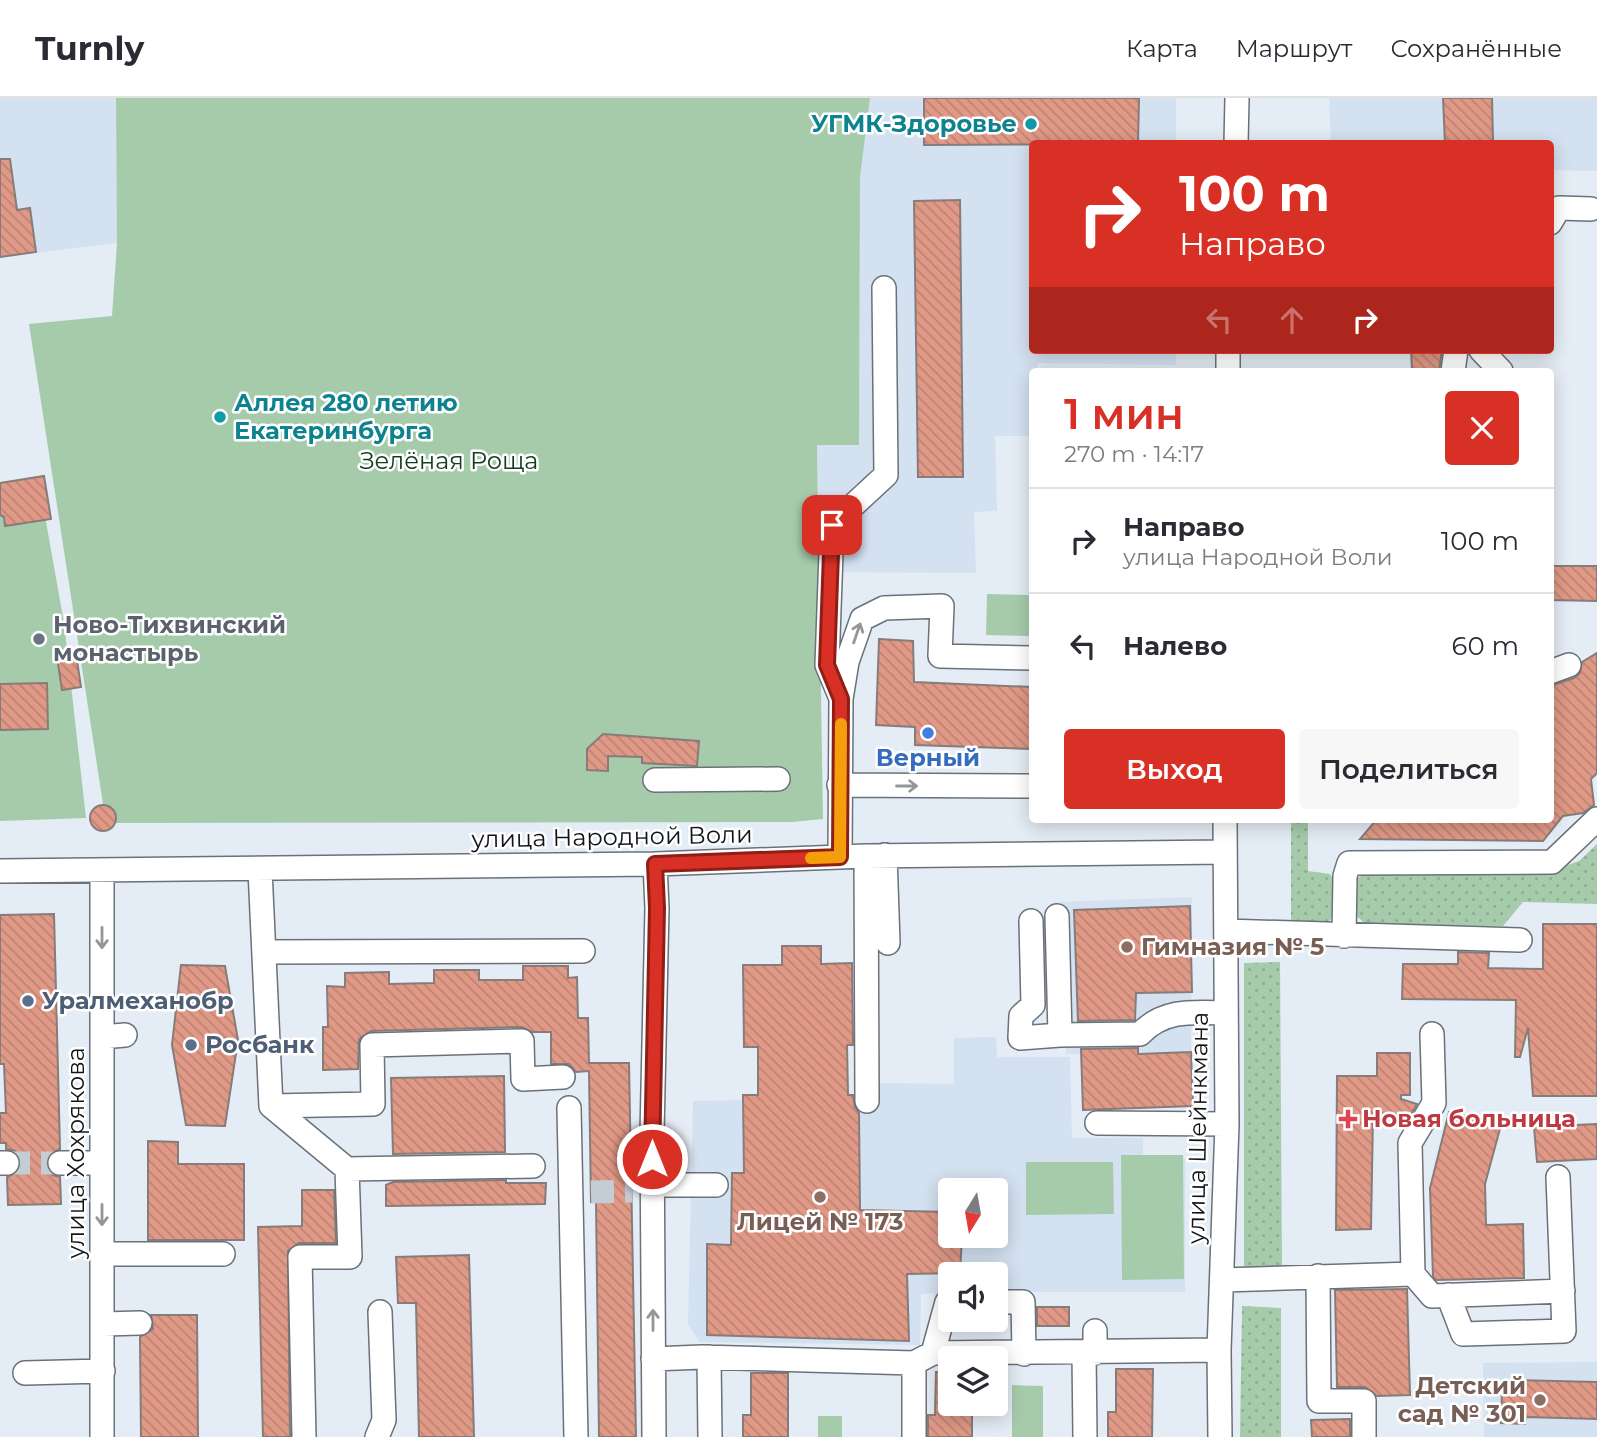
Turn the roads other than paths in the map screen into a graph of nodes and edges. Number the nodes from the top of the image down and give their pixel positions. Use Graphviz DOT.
graph roads {
  1 [pos="1237,98"];
  2 [pos="1236,140"];
  3 [pos="1591,209"];
  4 [pos="1554,216"];
  5 [pos="884,288"];
  6 [pos="1485,354"];
  7 [pos="1498,368"];
  8 [pos="1029,658"];
  9 [pos="841,699"];
  10 [pos="778,779"];
  11 [pos="654,780"];
  12 [pos="839,785"];
  13 [pos="1029,786"];
  14 [pos="1597,819"];
  15 [pos="1225,823"];
  16 [pos="1225,852"];
  17 [pos="876,855"];
  18 [pos="840,857"];
  19 [pos="655,864"];
  20 [pos="102,870"];
  21 [pos="260,870"];
  22 [pos="0,871"];
  23 [pos="1056,916"];
  24 [pos="1031,921"];
  25 [pos="1226,931"];
  26 [pos="1344,936"];
  27 [pos="1520,940"];
  28 [pos="888,943"];
  29 [pos="583,951"];
  30 [pos="265,952"];
  31 [pos="1225,1013"];
  32 [pos="1432,1034"];
  33 [pos="1060,1035"];
  34 [pos="563,1077"];
  35 [pos="867,1101"];
  36 [pos="271,1106"];
  37 [pos="569,1108"];
  38 [pos="1097,1123"];
  39 [pos="1227,1124"];
  40 [pos="60,1163"];
  41 [pos="102,1163"];
  42 [pos="533,1166"];
  43 [pos="347,1168"];
  44 [pos="1559,1177"];
  45 [pos="716,1185"];
  46 [pos="646,1190"];
  47 [pos="102,1254"];
  48 [pos="223,1254"];
  49 [pos="1413,1274"];
  50 [pos="1318,1276"];
  51 [pos="1222,1280"];
  52 [pos="1563,1291"];
  53 [pos="1448,1295"];
  54 [pos="1008,1302"];
  55 [pos="380,1312"];
  56 [pos="140,1323"];
  57 [pos="103,1324"];
  58 [pos="938,1324"];
  59 [pos="1091,1346"];
  60 [pos="1219,1350"];
  61 [pos="1024,1354"];
  62 [pos="709,1357"];
  63 [pos="924,1358"];
  64 [pos="653,1359"];
  65 [pos="103,1371"];
  66 [pos="25,1373"];
  67 [pos="102,1437"];
  68 [pos="304,1437"];
  69 [pos="377,1437"];
  70 [pos="576,1437"];
  71 [pos="654,1437"];
  72 [pos="710,1437"];
  73 [pos="914,1437"];
  74 [pos="1085,1437"];
  75 [pos="1220,1437"];
  76 [pos="1364,1437"];
  1 -- 2 [label="street"];
  3 -- 4 [label="street"];
  5 -- 9 [label="street"];
  6 -- 7 [label="street"];
  9 -- 8 [label="street, one-way"];
  9 -- 12 [label="street"];
  10 -- 11 [label="street"];
  12 -- 13 [label="street, one-way"];
  12 -- 18 [label="street"];
  14 -- 26 [label="street"];
  15 -- 16 [label="street, улица Шейнкмана"];
  16 -- 17 [label="street, улица Народной Воли"];
  16 -- 25 [label="street, улица Шейнкмана"];
  17 -- 18 [label="street, улица Народной Воли"];
  17 -- 28 [label="street"];
  17 -- 35 [label="street"];
  18 -- 19 [label="street, улица Народной Воли"];
  19 -- 21 [label="street, улица Народной Воли"];
  19 -- 46 [label="street"];
  20 -- 21 [label="street, улица Народной Воли"];
  20 -- 22 [label="street, улица Народной Воли"];
  20 -- 41 [label="street, улица Хохрякова, one-way"];
  21 -- 30 [label="street"];
  23 -- 33 [label="street"];
  24 -- 33 [label="street"];
  25 -- 26 [label="street"];
  25 -- 31 [label="street, улица Шейнкмана"];
  26 -- 27 [label="street"];
  29 -- 30 [label="street"];
  30 -- 36 [label="street"];
  31 -- 33 [label="street"];
  31 -- 39 [label="street, улица Шейнкмана"];
  32 -- 49 [label="street"];
  34 -- 36 [label="street"];
  36 -- 43 [label="street"];
  37 -- 70 [label="street"];
  38 -- 39 [label="street"];
  39 -- 51 [label="street, улица Шейнкмана"];
  40 -- 41 [label="street"];
  41 -- 47 [label="street, улица Хохрякова, one-way"];
  42 -- 43 [label="street"];
  43 -- 68 [label="street"];
  44 -- 52 [label="street"];
  45 -- 46 [label="street"];
  64 -- 46 [label="street, one-way"];
  47 -- 48 [label="street"];
  47 -- 57 [label="street, улица Хохрякова"];
  49 -- 50 [label="street"];
  49 -- 53 [label="street"];
  50 -- 51 [label="street"];
  50 -- 76 [label="street"];
  51 -- 60 [label="street, улица Шейнкмана"];
  52 -- 53 [label="street"];
  52 -- 53 [label="street"];
  54 -- 61 [label="street"];
  55 -- 69 [label="street"];
  56 -- 57 [label="street"];
  57 -- 65 [label="street, улица Хохрякова"];
  58 -- 63 [label="street"];
  59 -- 60 [label="street"];
  59 -- 61 [label="street"];
  59 -- 74 [label="street"];
  60 -- 75 [label="street, улица Шейнкмана"];
  61 -- 63 [label="street"];
  62 -- 63 [label="street"];
  62 -- 64 [label="street"];
  62 -- 72 [label="street"];
  63 -- 73 [label="street"];
  64 -- 71 [label="street"];
  65 -- 66 [label="street"];
  65 -- 67 [label="street, улица Хохрякова"];
}
